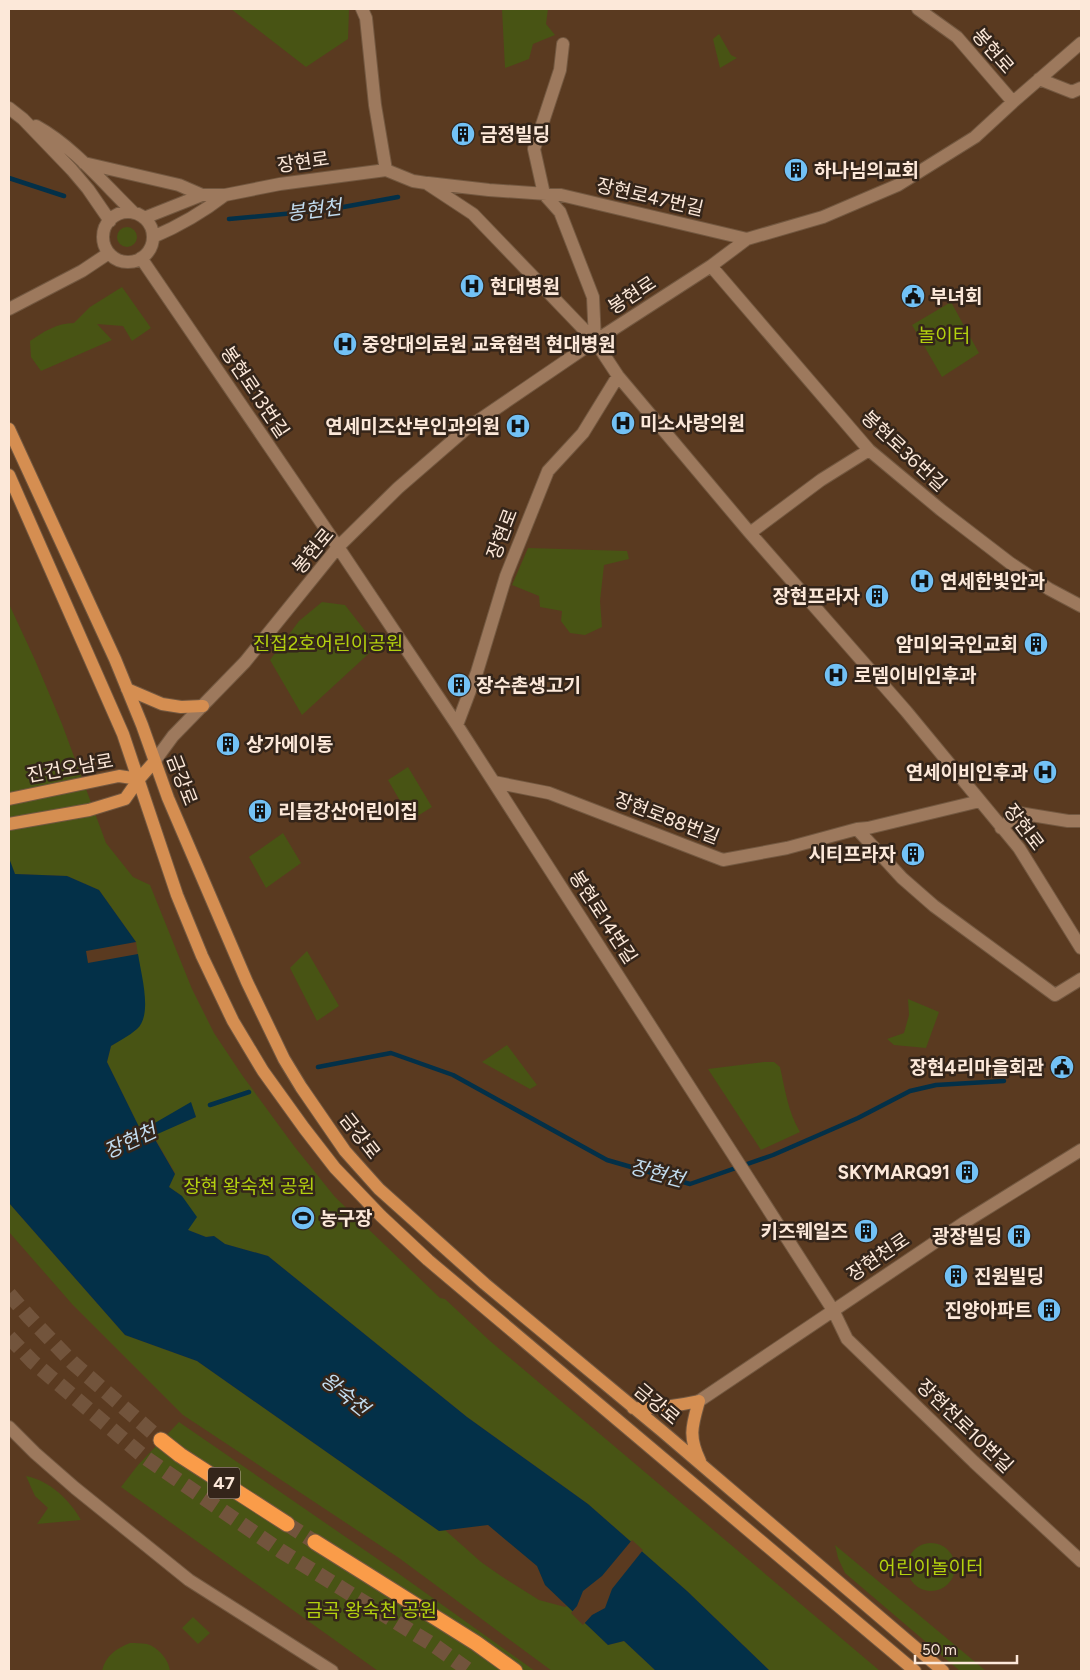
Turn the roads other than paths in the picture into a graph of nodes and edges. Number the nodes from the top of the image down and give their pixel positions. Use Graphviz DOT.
graph roads {
  1 [pos="362,9"];
  2 [pos="918,9"];
  3 [pos="1081,43"];
  4 [pos="563,44"];
  5 [pos="1040,79"];
  6 [pos="1081,88"];
  7 [pos="1012,102"];
  8 [pos="9,108"];
  9 [pos="23,119"];
  10 [pos="83,162"];
  11 [pos="386,170"];
  12 [pos="426,182"];
  13 [pos="225,194"];
  14 [pos="544,194"];
  15 [pos="202,196"];
  16 [pos="139,215"];
  17 [pos="110,221"];
  18 [pos="153,237"];
  19 [pos="747,239"];
  20 [pos="109,253"];
  21 [pos="141,258"];
  22 [pos="711,266"];
  23 [pos="9,309"];
  24 [pos="595,341"];
  25 [pos="618,376"];
  26 [pos="9,429"];
  27 [pos="869,450"];
  28 [pos="9,475"];
  29 [pos="750,532"];
  30 [pos="338,547"];
  31 [pos="1081,606"];
  32 [pos="127,689"];
  33 [pos="203,706"];
  34 [pos="457,725"];
  35 [pos="154,762"];
  36 [pos="139,779"];
  37 [pos="494,782"];
  38 [pos="9,799"];
  39 [pos="980,801"];
  40 [pos="1081,822"];
  41 [pos="9,824"];
  42 [pos="1001,828"];
  43 [pos="857,830"];
  44 [pos="1081,948"];
  45 [pos="1081,979"];
  46 [pos="1081,1150"];
  47 [pos="833,1310"];
  48 [pos="699,1401"];
  49 [pos="633,1408"];
  50 [pos="9,1427"];
  51 [pos="161,1440"];
  52 [pos="702,1465"];
  53 [pos="287,1524"];
  54 [pos="315,1542"];
  55 [pos="1081,1561"];
  56 [pos="332,1671"];
  57 [pos="514,1671"];
  58 [pos="915,1671"];
  59 [pos="942,1671"];
  1 -- 11 [label="street"];
  2 -- 7 [label="street, 봉현로"];
  3 -- 5 [label="street, 봉현로"];
  4 -- 14 [label="street"];
  5 -- 6 [label="street"];
  5 -- 7 [label="street, 봉현로"];
  7 -- 19 [label="street, 봉현로"];
  8 -- 9 [label="street"];
  9 -- 10 [label="street"];
  9 -- 17 [label="street"];
  10 -- 15 [label="street"];
  10 -- 16 [label="street"];
  11 -- 12 [label="street, 장현로"];
  11 -- 13 [label="street, 장현로"];
  12 -- 14 [label="street, 장현로47번길"];
  12 -- 24 [label="street, 장현로"];
  13 -- 15 [label="street, 장현로"];
  13 -- 18 [label="street"];
  14 -- 19 [label="street, 장현로47번길"];
  14 -- 24 [label="street"];
  15 -- 16 [label="street"];
  16 -- 17 [label="street"];
  16 -- 18 [label="street"];
  17 -- 20 [label="street"];
  18 -- 21 [label="street"];
  19 -- 22 [label="street, 봉현로"];
  20 -- 21 [label="street"];
  20 -- 23 [label="street"];
  21 -- 30 [label="street, 봉현로13번길"];
  22 -- 24 [label="street, 봉현로"];
  22 -- 27 [label="street, 봉현로36번길"];
  24 -- 25 [label="street, 장현로"];
  24 -- 30 [label="street, 봉현로"];
  25 -- 29 [label="street, 장현로"];
  25 -- 34 [label="street, 장현로"];
  26 -- 32 [label="main road, 금강로"];
  27 -- 29 [label="street"];
  27 -- 31 [label="street, 봉현로36번길"];
  28 -- 36 [label="main road, 금강로"];
  29 -- 39 [label="street, 장현로"];
  30 -- 33 [label="street, 봉현로"];
  30 -- 34 [label="street, 봉현로14번길"];
  32 -- 33 [label="main road"];
  32 -- 35 [label="main road, 금강로"];
  33 -- 35 [label="street, 봉현로"];
  34 -- 37 [label="street, 봉현로14번길"];
  35 -- 36 [label="main road, 진건오남로"];
  35 -- 49 [label="main road, 금강로"];
  36 -- 38 [label="main road, 진건오남로"];
  36 -- 41 [label="main road, 진건오남로"];
  36 -- 58 [label="main road, 금강로"];
  37 -- 43 [label="street, 장현로88번길"];
  37 -- 47 [label="street, 봉현로14번길"];
  39 -- 42 [label="street, 장현로"];
  39 -- 43 [label="street, 장현로88번길"];
  40 -- 42 [label="street"];
  42 -- 44 [label="street, 장현로"];
  43 -- 45 [label="street"];
  46 -- 47 [label="street, 장현천로"];
  47 -- 48 [label="street, 장현천로"];
  47 -- 55 [label="street, 장현천로10번길"];
  48 -- 49 [label="main road"];
  48 -- 52 [label="main road"];
  49 -- 52 [label="main road, 금강로"];
  50 -- 56 [label="street"];
  51 -- 53 [label="highway, 47"];
  52 -- 59 [label="main road, 금강로"];
  54 -- 57 [label="highway"];
}
